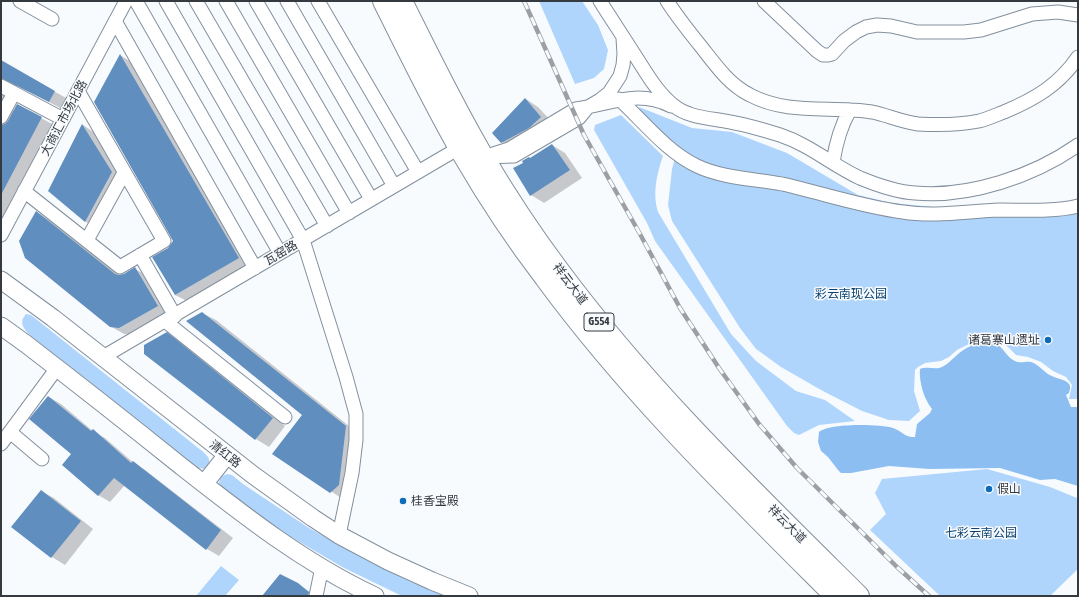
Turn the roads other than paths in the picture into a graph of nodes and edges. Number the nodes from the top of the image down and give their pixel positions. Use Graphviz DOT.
graph roads {
  1 [pos="20,1"];
  2 [pos="126,1"];
  3 [pos="136,1"];
  4 [pos="166,1"];
  5 [pos="196,1"];
  6 [pos="226,1"];
  7 [pos="256,1"];
  8 [pos="287,1"];
  9 [pos="318,1"];
  10 [pos="383,1"];
  11 [pos="402,1"];
  12 [pos="600,1"];
  13 [pos="666,1"];
  14 [pos="764,1"];
  15 [pos="1078,15"];
  16 [pos="52,19"];
  17 [pos="116,21"];
  18 [pos="622,36"];
  19 [pos="1078,57"];
  20 [pos="1,86"];
  21 [pos="78,91"];
  22 [pos="14,93"];
  23 [pos="619,99"];
  24 [pos="588,107"];
  25 [pos="678,109"];
  26 [pos="850,110"];
  27 [pos="1,117"];
  28 [pos="63,119"];
  29 [pos="1078,145"];
  30 [pos="459,148"];
  31 [pos="484,157"];
  32 [pos="833,162"];
  33 [pos="418,172"];
  34 [pos="124,173"];
  35 [pos="394,186"];
  36 [pos="24,191"];
  37 [pos="371,199"];
  38 [pos="1078,206"];
  39 [pos="349,213"];
  40 [pos="327,226"];
  41 [pos="1,235"];
  42 [pos="87,240"];
  43 [pos="303,240"];
  44 [pos="280,253"];
  45 [pos="140,255"];
  46 [pos="255,268"];
  47 [pos="1,280"];
  48 [pos="170,318"];
  49 [pos="1,326"];
  50 [pos="103,358"];
  51 [pos="57,368"];
  52 [pos="285,417"];
  53 [pos="10,432"];
  54 [pos="1,444"];
  55 [pos="227,455"];
  56 [pos="42,459"];
  57 [pos="204,484"];
  58 [pos="339,534"];
  59 [pos="322,567"];
  60 [pos="316,596"];
  61 [pos="375,596"];
  62 [pos="469,596"];
  63 [pos="835,596"];
  64 [pos="859,596"];
  1 -- 16 [label="street"];
  2 -- 17 [label="street, 大商汇市场北路"];
  3 -- 44 [label="street"];
  4 -- 43 [label="street"];
  5 -- 40 [label="street"];
  6 -- 39 [label="street"];
  7 -- 37 [label="street"];
  8 -- 35 [label="street"];
  9 -- 33 [label="street"];
  10 -- 30 [label="highway, 祥云大道 / G554"];
  11 -- 31 [label="highway, 祥云大道 / G554"];
  12 -- 18 [label="street"];
  13 -- 26 [label="street"];
  14 -- 15 [label="street"];
  17 -- 21 [label="street, 大商汇市场北路"];
  17 -- 46 [label="street"];
  18 -- 24 [label="street"];
  18 -- 25 [label="street"];
  19 -- 26 [label="street"];
  20 -- 22 [label="street"];
  21 -- 28 [label="street, 大商汇市场北路"];
  21 -- 34 [label="street"];
  22 -- 27 [label="street"];
  22 -- 28 [label="street"];
  23 -- 24 [label="street"];
  23 -- 25 [label="street"];
  23 -- 38 [label="street"];
  24 -- 31 [label="street"];
  25 -- 32 [label="street"];
  26 -- 32 [label="street"];
  28 -- 36 [label="street, 大商汇市场北路"];
  29 -- 32 [label="street"];
  30 -- 31 [label="highway"];
  30 -- 33 [label="street, 瓦窑路"];
  30 -- 63 [label="highway, 祥云大道 / G554"];
  31 -- 64 [label="highway, 祥云大道 / G554"];
  33 -- 35 [label="street, 瓦窑路"];
  34 -- 42 [label="street"];
  34 -- 45 [label="street"];
  35 -- 37 [label="street, 瓦窑路"];
  36 -- 41 [label="street, 大商汇市场北路"];
  36 -- 42 [label="street"];
  37 -- 39 [label="street, 瓦窑路"];
  39 -- 40 [label="street, 瓦窑路"];
  40 -- 43 [label="street, 瓦窑路"];
  42 -- 45 [label="street"];
  43 -- 44 [label="street, 瓦窑路"];
  43 -- 58 [label="street"];
  44 -- 46 [label="street, 瓦窑路"];
  45 -- 48 [label="street"];
  46 -- 48 [label="street, 瓦窑路"];
  47 -- 50 [label="main road, 清红路"];
  48 -- 50 [label="street, 瓦窑路"];
  48 -- 52 [label="street"];
  49 -- 51 [label="main road"];
  50 -- 55 [label="main road, 清红路"];
  51 -- 53 [label="street"];
  51 -- 57 [label="main road"];
  53 -- 54 [label="street"];
  53 -- 56 [label="street"];
  55 -- 57 [label="main road"];
  55 -- 58 [label="main road, 清红路"];
  57 -- 59 [label="main road"];
  58 -- 62 [label="main road, 清红路"];
  59 -- 60 [label="street"];
  59 -- 61 [label="main road"];
}
